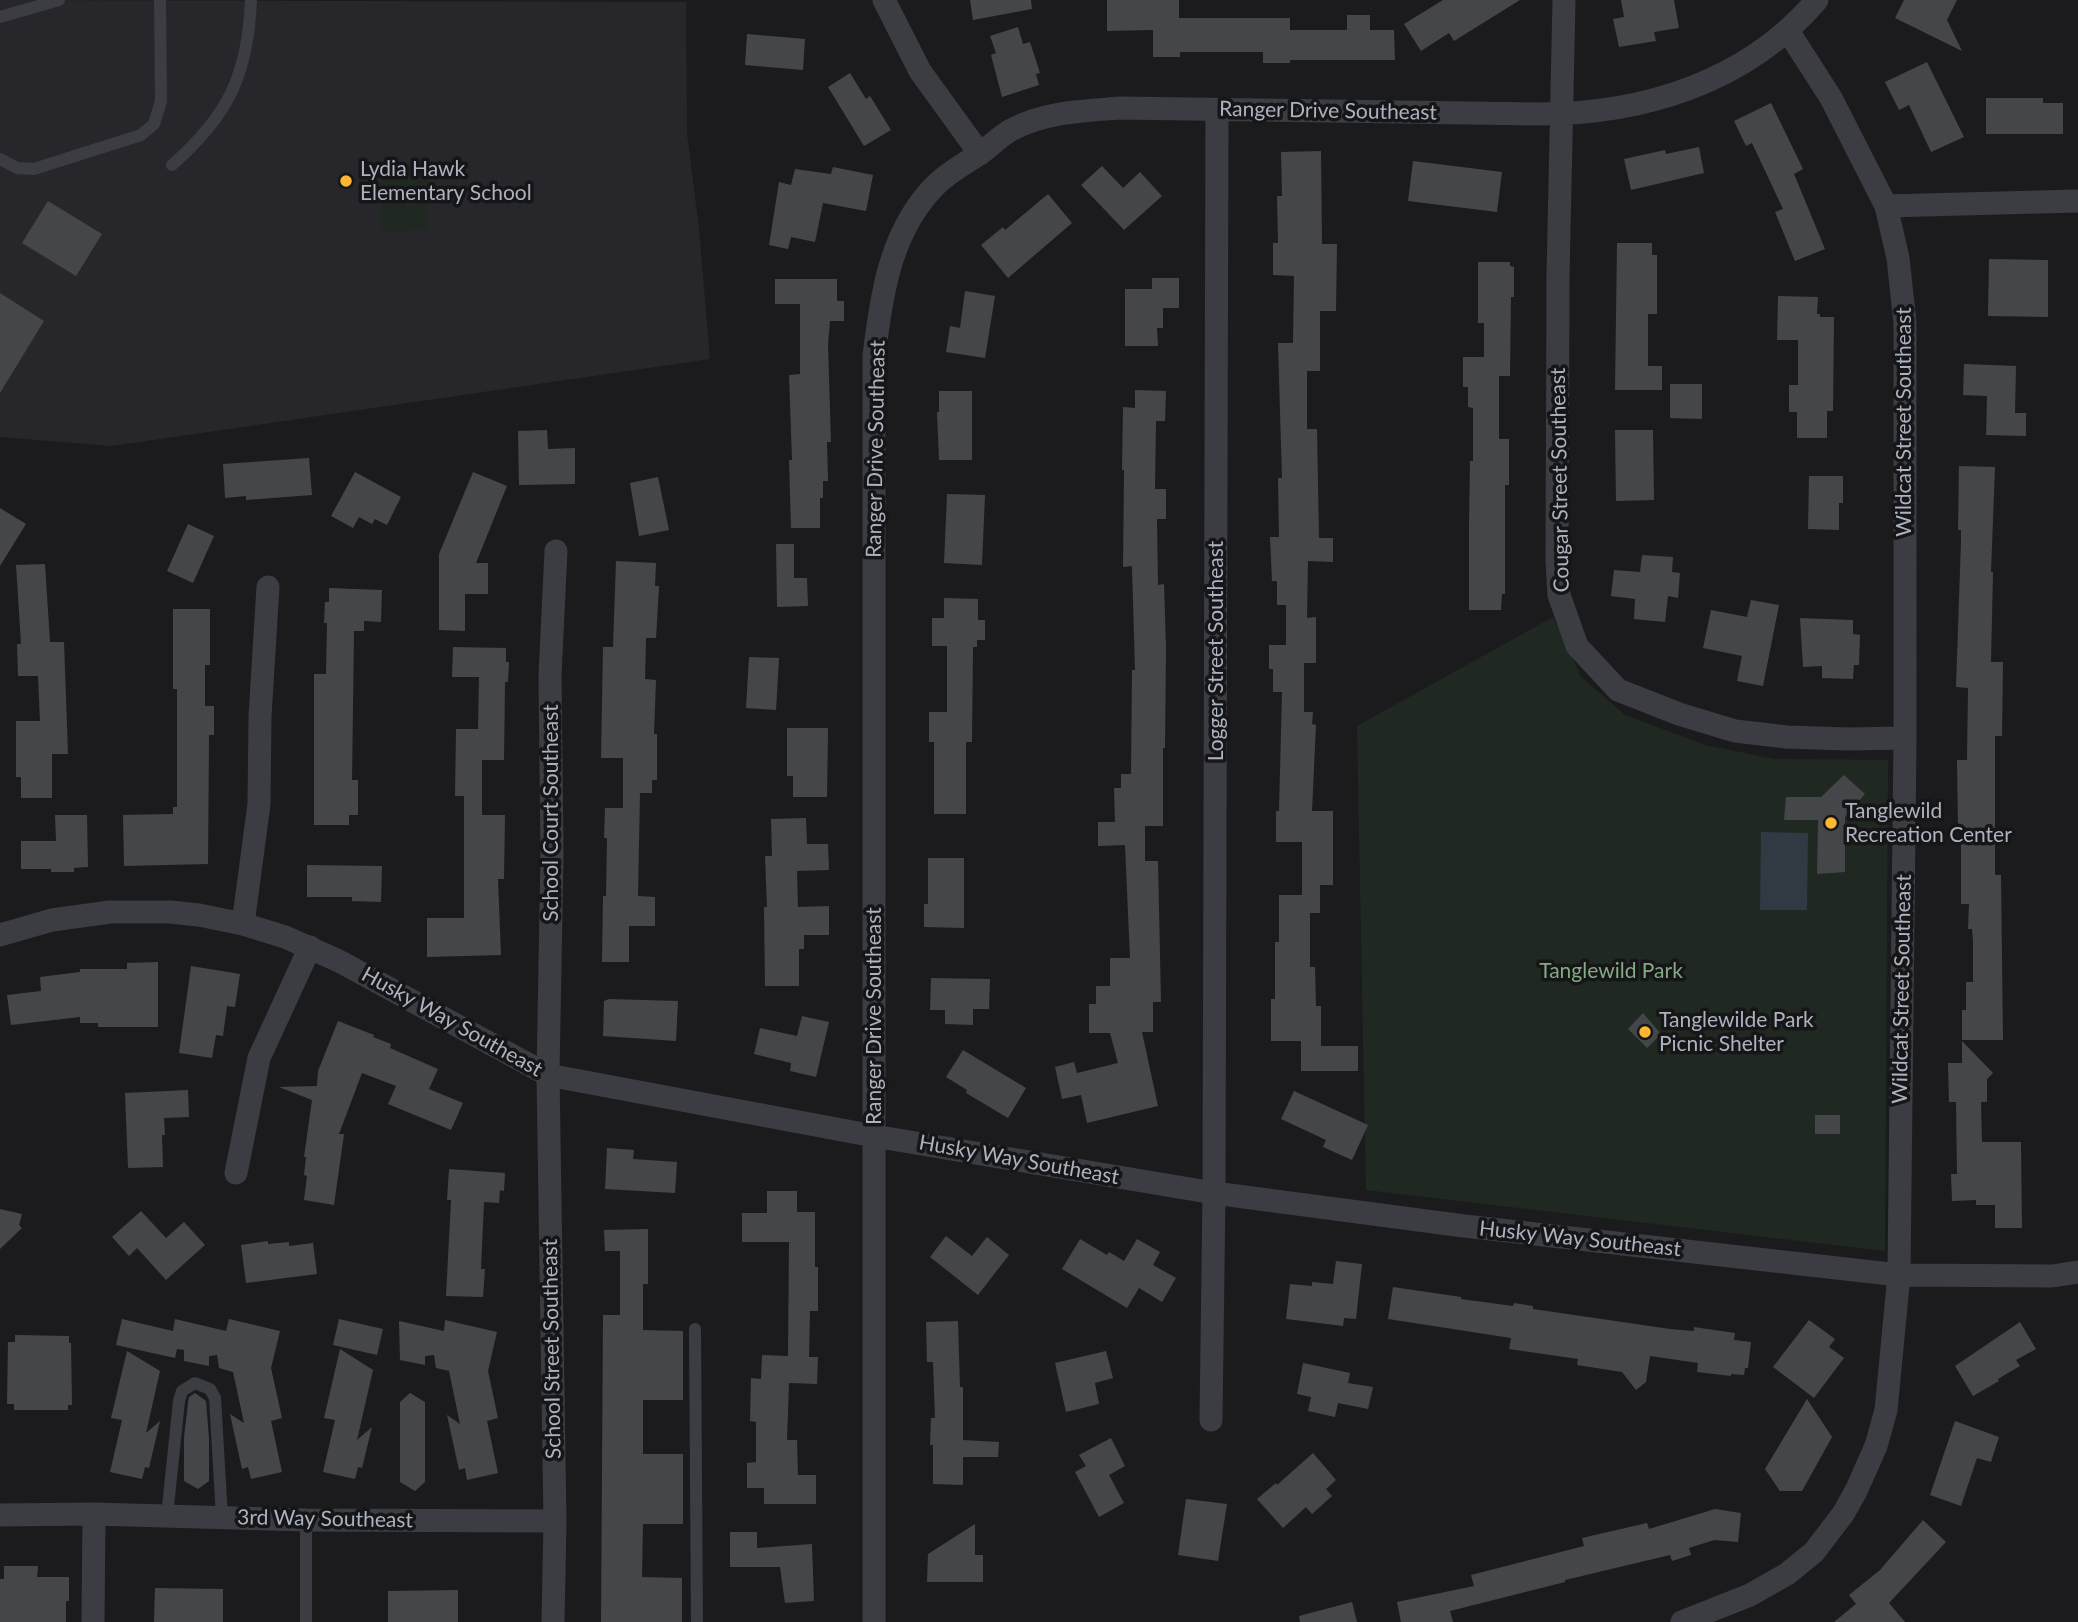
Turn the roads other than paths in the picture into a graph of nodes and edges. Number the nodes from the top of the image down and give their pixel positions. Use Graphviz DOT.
graph roads {
  1 [pos="59,0"];
  2 [pos="160,0"];
  3 [pos="251,0"];
  4 [pos="884,0"];
  5 [pos="1564,0"];
  6 [pos="1818,0"];
  7 [pos="0,17"];
  8 [pos="1788,31"];
  9 [pos="1217,110"];
  10 [pos="1562,114"];
  11 [pos="980,154"];
  12 [pos="0,159"];
  13 [pos="172,165"];
  14 [pos="2078,201"];
  15 [pos="1886,206"];
  16 [pos="556,551"];
  17 [pos="268,587"];
  18 [pos="1905,738"];
  19 [pos="243,924"];
  20 [pos="0,935"];
  21 [pos="310,947"];
  22 [pos="548,1075"];
  23 [pos="874,1136"];
  24 [pos="236,1173"];
  25 [pos="1214,1193"];
  26 [pos="2078,1272"];
  27 [pos="1899,1275"];
  28 [pos="695,1329"];
  29 [pos="1211,1420"];
  30 [pos="94,1514"];
  31 [pos="0,1516"];
  32 [pos="167,1516"];
  33 [pos="222,1517"];
  34 [pos="306,1520"];
  35 [pos="555,1521"];
  36 [pos="93,1622"];
  37 [pos="306,1622"];
  38 [pos="553,1622"];
  39 [pos="697,1622"];
  40 [pos="874,1622"];
  41 [pos="1682,1622"];
  1 -- 7 [label="lane"];
  2 -- 12 [label="lane"];
  3 -- 13 [label="lane"];
  4 -- 11 [label="street"];
  5 -- 10 [label="street, Cougar Street Southeast"];
  6 -- 8 [label="street, Ranger Drive Southeast"];
  8 -- 10 [label="street, Ranger Drive Southeast"];
  8 -- 15 [label="street, Wildcat Street Southeast"];
  9 -- 10 [label="street, Ranger Drive Southeast"];
  9 -- 11 [label="street, Ranger Drive Southeast"];
  9 -- 25 [label="street, Logger Street Southeast"];
  10 -- 18 [label="street, Cougar Street Southeast"];
  11 -- 23 [label="street, Ranger Drive Southeast"];
  14 -- 15 [label="street"];
  15 -- 18 [label="street, Wildcat Street Southeast"];
  16 -- 22 [label="street, School Court Southeast"];
  17 -- 19 [label="street"];
  18 -- 27 [label="street, Wildcat Street Southeast"];
  19 -- 20 [label="street, Husky Way Southeast"];
  19 -- 21 [label="street, Husky Way Southeast"];
  21 -- 22 [label="street, Husky Way Southeast"];
  21 -- 24 [label="street"];
  22 -- 23 [label="street, Husky Way Southeast"];
  22 -- 35 [label="street, School Street Southeast"];
  23 -- 25 [label="street, Husky Way Southeast"];
  23 -- 40 [label="street, Ranger Drive Southeast"];
  25 -- 27 [label="street, Husky Way Southeast"];
  25 -- 29 [label="street, Logger Street Southeast"];
  26 -- 27 [label="street, Husky Way Southeast"];
  27 -- 41 [label="street, Wildcat Street Southeast"];
  28 -- 39 [label="lane"];
  30 -- 31 [label="street, 3rd Way Southeast"];
  30 -- 32 [label="street, 3rd Way Southeast"];
  30 -- 36 [label="street"];
  32 -- 33 [label="street, 3rd Way Southeast"];
  32 -- 33 [label="lane"];
  33 -- 34 [label="street, 3rd Way Southeast"];
  34 -- 35 [label="street, 3rd Way Southeast"];
  34 -- 37 [label="lane"];
  35 -- 38 [label="street, School Street Southeast"];
}
